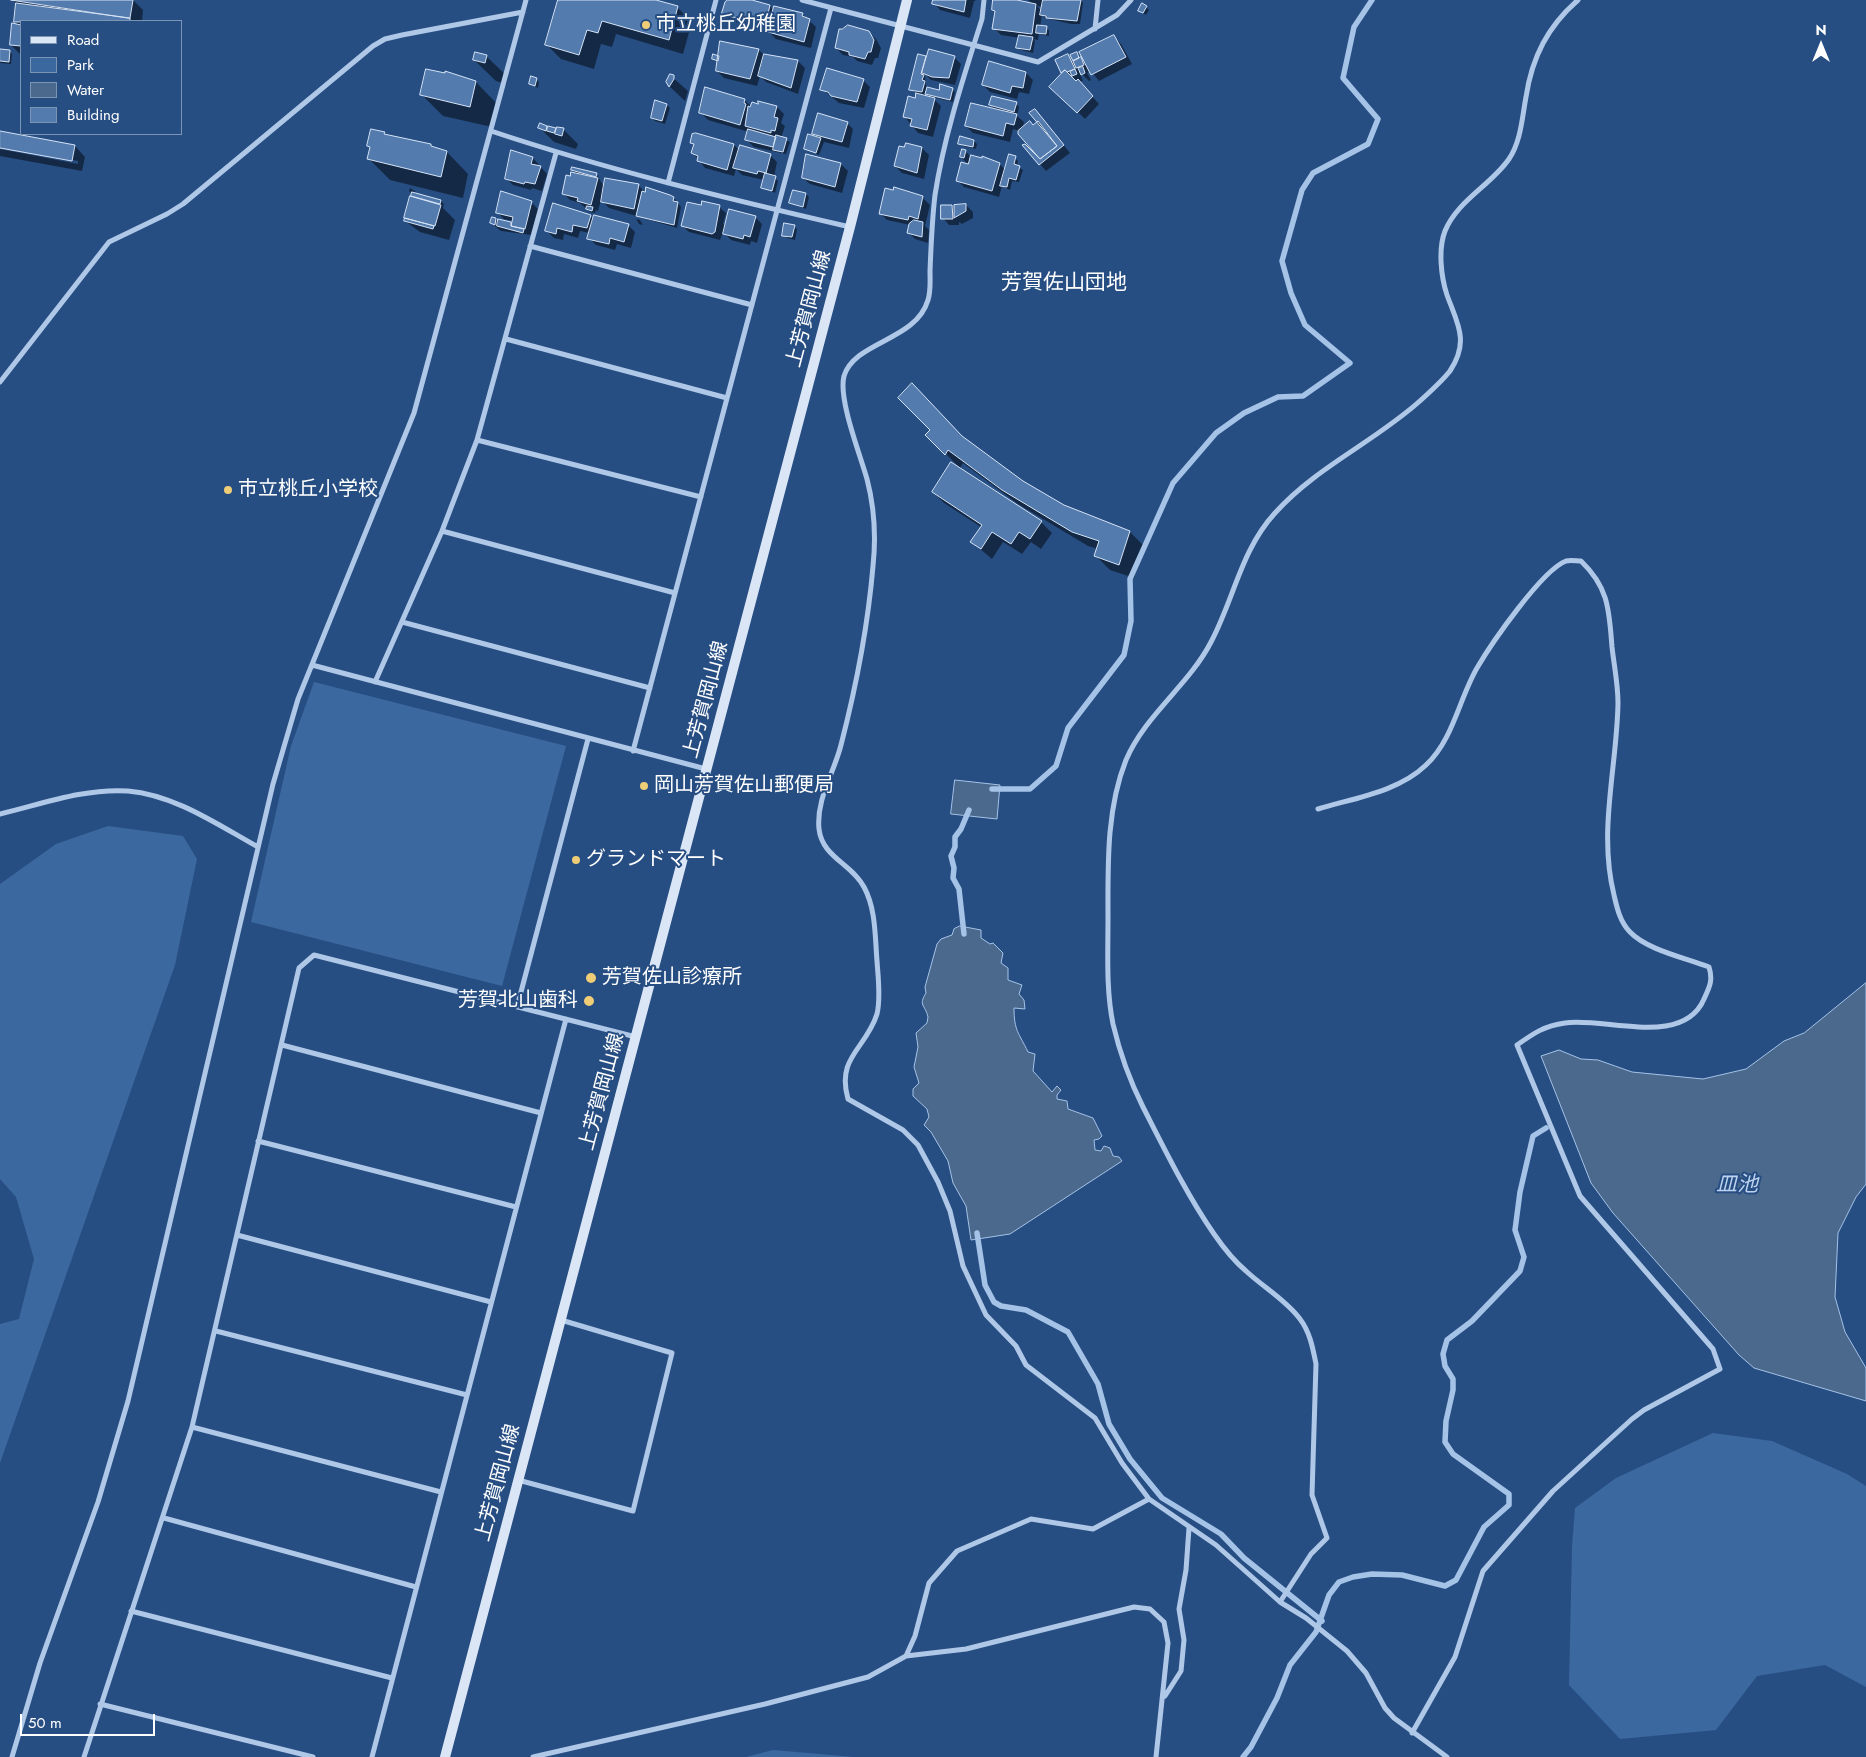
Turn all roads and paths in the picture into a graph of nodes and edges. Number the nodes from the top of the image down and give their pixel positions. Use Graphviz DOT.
graph roads {
  1 [pos="526,0"];
  2 [pos="716,0"];
  3 [pos="802,0"];
  4 [pos="907,0"];
  5 [pos="984,0"];
  6 [pos="1098,0"];
  7 [pos="1131,0"];
  8 [pos="1578,0"];
  9 [pos="831,8"];
  10 [pos="523,12"];
  11 [pos="902,26"];
  12 [pos="1095,29"];
  13 [pos="973,46"];
  14 [pos="491,131"];
  15 [pos="556,152"];
  16 [pos="668,183"];
  17 [pos="778,210"];
  18 [pos="850,227"];
  19 [pos="530,246"];
  20 [pos="752,305"];
  21 [pos="506,339"];
  22 [pos="0,382"];
  23 [pos="727,398"];
  24 [pos="477,440"];
  25 [pos="701,497"];
  26 [pos="442,531"];
  27 [pos="675,593"];
  28 [pos="402,622"];
  29 [pos="312,665"];
  30 [pos="375,682"];
  31 [pos="650,688"];
  32 [pos="588,739"];
  33 [pos="633,751"];
  34 [pos="707,770"];
  35 [pos="1318,808"];
  36 [pos="0,814"];
  37 [pos="258,847"];
  38 [pos="518,1007"];
  39 [pos="566,1019"];
  40 [pos="636,1037"];
  41 [pos="282,1045"];
  42 [pos="541,1113"];
  43 [pos="258,1141"];
  44 [pos="516,1207"];
  45 [pos="237,1235"];
  46 [pos="491,1302"];
  47 [pos="561,1320"];
  48 [pos="216,1331"];
  49 [pos="467,1395"];
  50 [pos="192,1428"];
  51 [pos="518,1480"];
  52 [pos="441,1492"];
  53 [pos="1149,1499"];
  54 [pos="164,1518"];
  55 [pos="1189,1528"];
  56 [pos="416,1587"];
  57 [pos="1280,1602"];
  58 [pos="131,1612"];
  59 [pos="906,1656"];
  60 [pos="392,1678"];
  61 [pos="1164,1696"];
  62 [pos="100,1704"];
  63 [pos="1412,1733"];
  64 [pos="12,1757"];
  65 [pos="84,1757"];
  66 [pos="313,1757"];
  67 [pos="372,1757"];
  68 [pos="445,1757"];
  69 [pos="533,1757"];
  70 [pos="1156,1757"];
  71 [pos="1447,1757"];
  1 -- 10 [label="street"];
  2 -- 16 [label="street"];
  3 -- 9 [label="street"];
  4 -- 11 [label="main road, 上芳賀岡山線"];
  5 -- 13 [label="street"];
  6 -- 12 [label="street"];
  7 -- 12 [label="street"];
  8 -- 57 [label="street"];
  9 -- 11 [label="street"];
  9 -- 17 [label="street"];
  10 -- 14 [label="street"];
  10 -- 22 [label="street"];
  11 -- 13 [label="street"];
  11 -- 18 [label="main road, 上芳賀岡山線"];
  12 -- 13 [label="street"];
  13 -- 53 [label="street"];
  14 -- 15 [label="street"];
  14 -- 29 [label="street"];
  15 -- 16 [label="street"];
  15 -- 19 [label="street"];
  16 -- 17 [label="street"];
  17 -- 18 [label="street"];
  17 -- 20 [label="street"];
  18 -- 34 [label="main road, 上芳賀岡山線"];
  19 -- 20 [label="street"];
  19 -- 21 [label="street"];
  20 -- 23 [label="street"];
  21 -- 23 [label="street"];
  21 -- 24 [label="street"];
  23 -- 25 [label="street"];
  24 -- 25 [label="street"];
  24 -- 26 [label="street"];
  25 -- 27 [label="street"];
  26 -- 27 [label="street"];
  26 -- 28 [label="street"];
  27 -- 31 [label="street"];
  28 -- 30 [label="street"];
  28 -- 31 [label="street"];
  29 -- 30 [label="street"];
  29 -- 37 [label="street"];
  30 -- 32 [label="street"];
  31 -- 33 [label="street"];
  32 -- 33 [label="street"];
  32 -- 38 [label="street"];
  33 -- 34 [label="street"];
  34 -- 40 [label="main road, 上芳賀岡山線"];
  35 -- 63 [label="street"];
  36 -- 37 [label="street"];
  37 -- 64 [label="street"];
  38 -- 39 [label="street"];
  38 -- 41 [label="street"];
  39 -- 40 [label="street"];
  39 -- 42 [label="street"];
  40 -- 47 [label="main road, 上芳賀岡山線"];
  41 -- 42 [label="street"];
  41 -- 43 [label="street"];
  42 -- 44 [label="street"];
  43 -- 44 [label="street"];
  43 -- 45 [label="street"];
  44 -- 46 [label="street"];
  45 -- 46 [label="street"];
  45 -- 48 [label="street"];
  46 -- 49 [label="street"];
  47 -- 51 [label="main road, 上芳賀岡山線"];
  47 -- 51 [label="street"];
  48 -- 49 [label="street"];
  48 -- 50 [label="street"];
  49 -- 52 [label="street"];
  50 -- 52 [label="street"];
  50 -- 54 [label="street"];
  51 -- 68 [label="main road, 上芳賀岡山線"];
  52 -- 56 [label="street"];
  53 -- 55 [label="street"];
  53 -- 59 [label="street"];
  54 -- 56 [label="street"];
  54 -- 58 [label="street"];
  55 -- 57 [label="street"];
  55 -- 61 [label="street"];
  56 -- 60 [label="street"];
  57 -- 63 [label="street"];
  58 -- 60 [label="street"];
  58 -- 62 [label="street"];
  59 -- 61 [label="street"];
  59 -- 69 [label="street"];
  60 -- 67 [label="street"];
  61 -- 70 [label="street"];
  62 -- 65 [label="street"];
  62 -- 66 [label="street"];
  63 -- 71 [label="street"];
}
